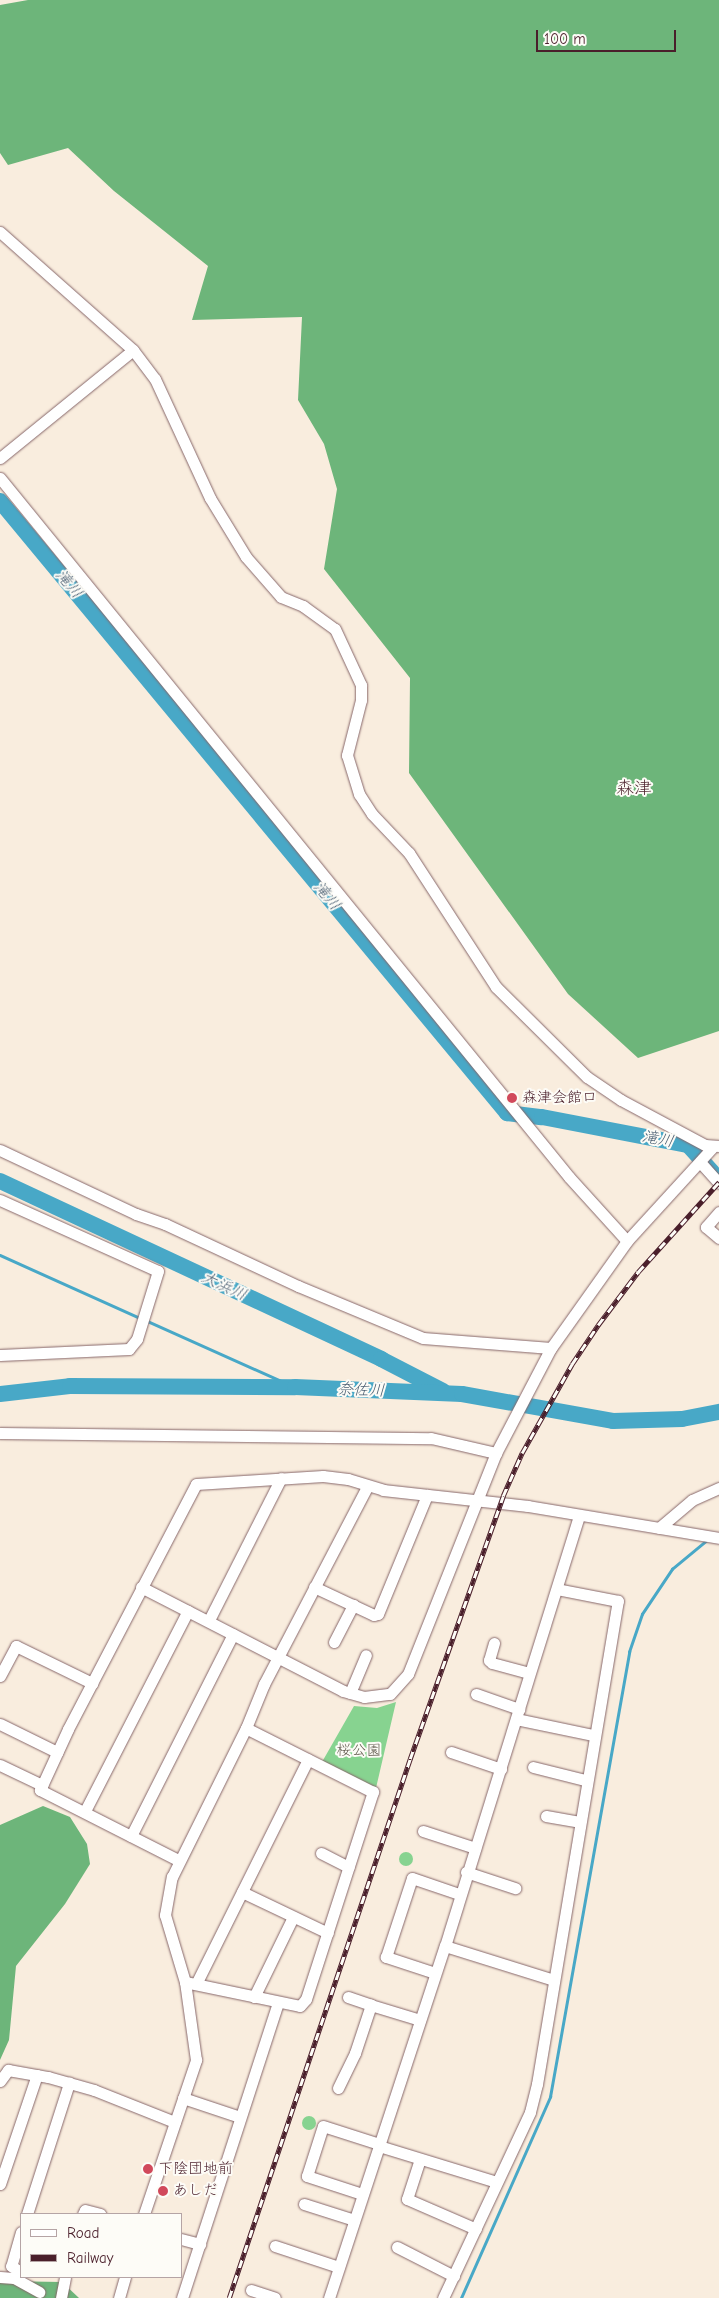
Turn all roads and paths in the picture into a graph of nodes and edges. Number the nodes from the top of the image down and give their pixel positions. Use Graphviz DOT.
graph roads {
  1 [pos="0,232"];
  2 [pos="133,350"];
  3 [pos="0,458"];
  4 [pos="0,478"];
  5 [pos="716,1147"];
  6 [pos="0,1150"];
  7 [pos="700,1162"];
  8 [pos="719,1184"];
  9 [pos="0,1200"];
  10 [pos="719,1212"];
  11 [pos="719,1238"];
  12 [pos="627,1241"];
  13 [pos="551,1348"];
  14 [pos="0,1354"];
  15 [pos="0,1433"];
  16 [pos="496,1453"];
  17 [pos="281,1478"];
  18 [pos="367,1487"];
  19 [pos="719,1488"];
  20 [pos="427,1495"];
  21 [pos="477,1498"];
  22 [pos="579,1516"];
  23 [pos="659,1528"];
  24 [pos="719,1538"];
  25 [pos="141,1587"];
  26 [pos="314,1587"];
  27 [pos="558,1589"];
  28 [pos="353,1605"];
  29 [pos="188,1611"];
  30 [pos="209,1620"];
  31 [pos="233,1634"];
  32 [pos="334,1642"];
  33 [pos="494,1643"];
  34 [pos="366,1655"];
  35 [pos="279,1658"];
  36 [pos="529,1673"];
  37 [pos="0,1676"];
  38 [pos="92,1683"];
  39 [pos="350,1693"];
  40 [pos="476,1694"];
  41 [pos="518,1714"];
  42 [pos="0,1724"];
  43 [pos="246,1728"];
  44 [pos="593,1735"];
  45 [pos="57,1752"];
  46 [pos="451,1752"];
  47 [pos="308,1759"];
  48 [pos="0,1765"];
  49 [pos="533,1767"];
  50 [pos="500,1769"];
  51 [pos="585,1780"];
  52 [pos="42,1786"];
  53 [pos="85,1811"];
  54 [pos="546,1816"];
  55 [pos="578,1822"];
  56 [pos="423,1831"];
  57 [pos="131,1836"];
  58 [pos="475,1848"];
  59 [pos="321,1852"];
  60 [pos="178,1860"];
  61 [pos="349,1867"];
  62 [pos="466,1872"];
  63 [pos="515,1888"];
  64 [pos="242,1892"];
  65 [pos="459,1894"];
  66 [pos="293,1917"];
  67 [pos="328,1933"];
  68 [pos="445,1946"];
  69 [pos="436,1973"];
  70 [pos="554,1980"];
  71 [pos="190,1983"];
  72 [pos="254,1997"];
  73 [pos="348,1997"];
  74 [pos="278,2002"];
  75 [pos="371,2005"];
  76 [pos="420,2020"];
  77 [pos="38,2075"];
  78 [pos="0,2081"];
  79 [pos="69,2083"];
  80 [pos="338,2088"];
  81 [pos="183,2098"];
  82 [pos="240,2117"];
  83 [pos="175,2122"];
  84 [pos="379,2145"];
  85 [pos="420,2158"];
  86 [pos="497,2182"];
  87 [pos="0,2184"];
  88 [pos="362,2194"];
  89 [pos="304,2204"];
  90 [pos="27,2213"];
  91 [pos="84,2213"];
  92 [pos="96,2213"];
  93 [pos="144,2213"];
  94 [pos="354,2220"];
  95 [pos="476,2229"];
  96 [pos="20,2235"];
  97 [pos="182,2239"];
  98 [pos="200,2244"];
  99 [pos="275,2246"];
  100 [pos="397,2247"];
  101 [pos="339,2267"];
  102 [pos="20,2271"];
  103 [pos="454,2276"];
  104 [pos="0,2277"];
  105 [pos="32,2278"];
  106 [pos="65,2278"];
  107 [pos="125,2278"];
  108 [pos="251,2290"];
  109 [pos="38,2295"];
  110 [pos="61,2298"];
  111 [pos="119,2298"];
  112 [pos="182,2298"];
  113 [pos="275,2298"];
  114 [pos="329,2298"];
  115 [pos="443,2298"];
  1 -- 2 [label="street"];
  2 -- 3 [label="street"];
  2 -- 5 [label="street"];
  4 -- 12 [label="street"];
  5 -- 7 [label="street"];
  6 -- 13 [label="street"];
  7 -- 8 [label="street"];
  7 -- 12 [label="street"];
  9 -- 14 [label="street"];
  10 -- 11 [label="street"];
  12 -- 13 [label="street"];
  13 -- 16 [label="street"];
  15 -- 16 [label="street"];
  16 -- 21 [label="street"];
  17 -- 18 [label="street"];
  17 -- 25 [label="street"];
  17 -- 30 [label="street"];
  18 -- 20 [label="street"];
  18 -- 26 [label="street"];
  19 -- 23 [label="street"];
  20 -- 21 [label="street"];
  20 -- 28 [label="street"];
  21 -- 22 [label="street"];
  21 -- 39 [label="street"];
  22 -- 23 [label="street"];
  22 -- 27 [label="street"];
  23 -- 24 [label="street"];
  25 -- 29 [label="street"];
  25 -- 38 [label="street"];
  26 -- 28 [label="street"];
  26 -- 35 [label="street"];
  27 -- 36 [label="street"];
  27 -- 44 [label="street"];
  28 -- 32 [label="street"];
  29 -- 30 [label="street"];
  29 -- 53 [label="street"];
  30 -- 31 [label="street"];
  31 -- 35 [label="street"];
  31 -- 57 [label="street"];
  33 -- 36 [label="street"];
  34 -- 39 [label="street"];
  35 -- 39 [label="street"];
  35 -- 43 [label="street"];
  36 -- 41 [label="street"];
  37 -- 38 [label="street"];
  38 -- 45 [label="street"];
  40 -- 41 [label="street"];
  41 -- 44 [label="street"];
  41 -- 50 [label="street"];
  42 -- 45 [label="street"];
  43 -- 47 [label="street"];
  43 -- 60 [label="street"];
  44 -- 51 [label="street"];
  45 -- 52 [label="street"];
  46 -- 50 [label="street"];
  47 -- 61 [label="street"];
  47 -- 64 [label="street"];
  48 -- 52 [label="street"];
  49 -- 51 [label="street"];
  50 -- 58 [label="street"];
  51 -- 55 [label="street"];
  52 -- 53 [label="street"];
  53 -- 57 [label="street"];
  54 -- 55 [label="street"];
  55 -- 70 [label="street"];
  56 -- 58 [label="street"];
  57 -- 60 [label="street"];
  58 -- 62 [label="street"];
  59 -- 61 [label="street"];
  60 -- 71 [label="street"];
  61 -- 67 [label="street"];
  62 -- 63 [label="street"];
  62 -- 65 [label="street"];
  64 -- 66 [label="street"];
  64 -- 71 [label="street"];
  65 -- 68 [label="street"];
  65 -- 69 [label="street"];
  66 -- 67 [label="street"];
  66 -- 72 [label="street"];
  67 -- 74 [label="street"];
  68 -- 69 [label="street"];
  68 -- 70 [label="street"];
  69 -- 76 [label="street"];
  70 -- 86 [label="street"];
  71 -- 72 [label="street"];
  71 -- 81 [label="street"];
  72 -- 74 [label="street"];
  73 -- 75 [label="street"];
  74 -- 82 [label="street"];
  75 -- 76 [label="street"];
  75 -- 80 [label="street"];
  76 -- 84 [label="street"];
  77 -- 78 [label="street"];
  77 -- 79 [label="street"];
  77 -- 87 [label="street"];
  79 -- 83 [label="street"];
  79 -- 90 [label="street"];
  81 -- 82 [label="street"];
  81 -- 83 [label="street"];
  82 -- 98 [label="street"];
  83 -- 93 [label="street"];
  84 -- 85 [label="street"];
  84 -- 88 [label="street"];
  84 -- 88 [label="street"];
  85 -- 86 [label="street"];
  85 -- 95 [label="street"];
  86 -- 95 [label="street"];
  88 -- 94 [label="street"];
  89 -- 94 [label="street"];
  91 -- 92 [label="street"];
  94 -- 101 [label="street"];
  95 -- 103 [label="street"];
  96 -- 102 [label="street"];
  97 -- 98 [label="street"];
  98 -- 112 [label="street"];
  99 -- 101 [label="street"];
  100 -- 103 [label="street"];
  101 -- 114 [label="street"];
  103 -- 115 [label="street"];
  104 -- 109 [label="street"];
  105 -- 109 [label="street"];
  106 -- 110 [label="street"];
  107 -- 111 [label="street"];
  108 -- 113 [label="street"];
}
